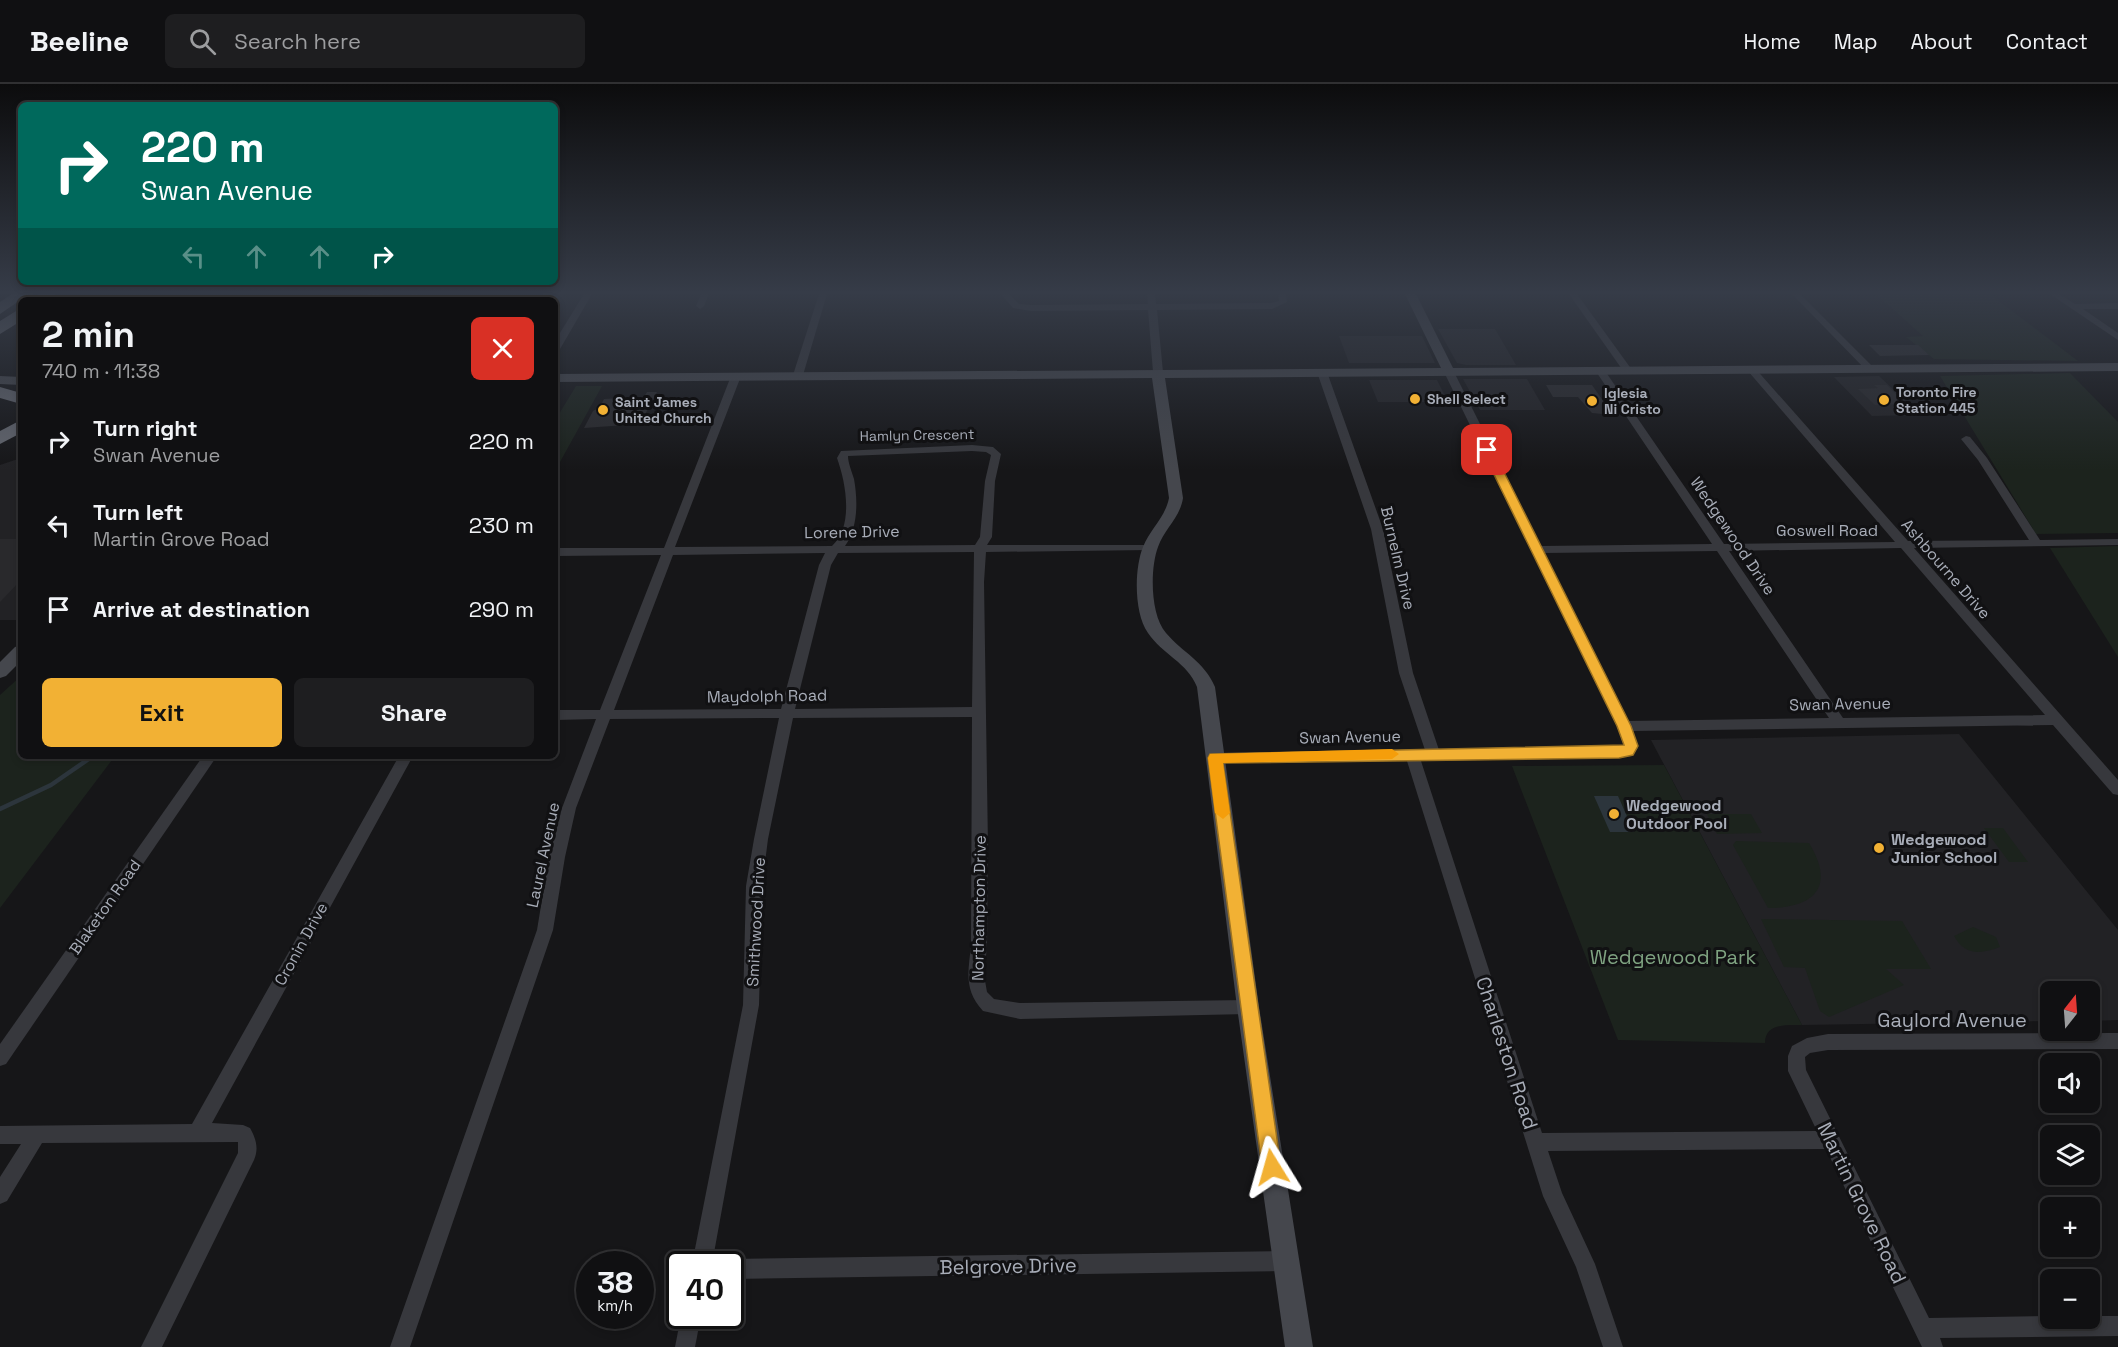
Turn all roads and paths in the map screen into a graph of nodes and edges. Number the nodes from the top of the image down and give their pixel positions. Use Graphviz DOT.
graph roads {
  1 [pos="805,353"];
  2 [pos="1156,353"];
  3 [pos="1439,353"];
  4 [pos="1615,353"];
  5 [pos="1854,353"];
  6 [pos="2118,367"];
  7 [pos="1869,368"];
  8 [pos="1751,369"];
  9 [pos="0,370"];
  10 [pos="18,370"];
  11 [pos="1600,370"];
  12 [pos="1627,370"];
  13 [pos="1158,372"];
  14 [pos="1322,372"];
  15 [pos="1449,372"];
  16 [pos="798,375"];
  17 [pos="736,376"];
  18 [pos="558,378"];
  19 [pos="0,380"];
  20 [pos="18,381"];
  21 [pos="0,392"];
  22 [pos="18,398"];
  23 [pos="18,427"];
  24 [pos="0,439"];
  25 [pos="1966,439"];
  26 [pos="18,443"];
  27 [pos="0,452"];
  28 [pos="2118,542"];
  29 [pos="2037,544"];
  30 [pos="980,547"];
  31 [pos="1150,547"];
  32 [pos="1721,547"];
  33 [pos="1904,547"];
  34 [pos="833,549"];
  35 [pos="670,550"];
  36 [pos="1537,550"];
  37 [pos="558,552"];
  38 [pos="18,654"];
  39 [pos="0,672"];
  40 [pos="787,712"];
  41 [pos="979,712"];
  42 [pos="558,715"];
  43 [pos="608,715"];
  44 [pos="2056,720"];
  45 [pos="1839,722"];
  46 [pos="1624,726"];
  47 [pos="1412,754"];
  48 [pos="1433,754"];
  49 [pos="1215,758"];
  50 [pos="208,759"];
  51 [pos="404,759"];
  52 [pos="2118,790"];
  53 [pos="1248,1007"];
  54 [pos="2118,1041"];
  55 [pos="0,1058"];
  56 [pos="1795,1059"];
  57 [pos="197,1132"];
  58 [pos="0,1135"];
  59 [pos="37,1135"];
  60 [pos="1831,1140"];
  61 [pos="1536,1142"];
  62 [pos="0,1194"];
  63 [pos="704,1251"];
  64 [pos="1286,1261"];
  65 [pos="744,1269"];
  66 [pos="2118,1326"];
  67 [pos="688,1329"];
  68 [pos="1928,1338"];
  69 [pos="151,1347"];
  70 [pos="400,1347"];
  71 [pos="685,1347"];
  72 [pos="1299,1347"];
  73 [pos="1613,1347"];
  1 -- 16 [label="street"];
  2 -- 13 [label="street"];
  3 -- 15 [label="main road"];
  4 -- 12 [label="street"];
  5 -- 7 [label="street"];
  6 -- 7 [label="main road"];
  7 -- 8 [label="main road"];
  8 -- 12 [label="main road"];
  8 -- 33 [label="street, Ashbourne Drive"];
  9 -- 10 [label="main road"];
  11 -- 12 [label="main road"];
  11 -- 15 [label="main road"];
  11 -- 32 [label="street, Wedgewood Drive"];
  13 -- 14 [label="main road"];
  13 -- 16 [label="main road"];
  13 -- 31 [label="main road"];
  14 -- 15 [label="main road"];
  14 -- 48 [label="street, Burnelm Drive"];
  15 -- 36 [label="street"];
  16 -- 17 [label="main road"];
  17 -- 18 [label="main road"];
  17 -- 35 [label="street, Laurel Avenue"];
  19 -- 20 [label="main road"];
  21 -- 22 [label="highway"];
  23 -- 24 [label="highway"];
  25 -- 29 [label="street"];
  26 -- 27 [label="highway"];
  28 -- 29 [label="street, Goswell Road"];
  29 -- 33 [label="street, Goswell Road"];
  30 -- 31 [label="street, Lorene Drive"];
  30 -- 34 [label="street, Lorene Drive"];
  30 -- 34 [label="street, Hamlyn Crescent"];
  30 -- 41 [label="street, Northampton Drive"];
  31 -- 49 [label="main road"];
  32 -- 33 [label="street, Goswell Road"];
  32 -- 36 [label="street, Goswell Road"];
  32 -- 45 [label="street, Wedgewood Drive"];
  33 -- 44 [label="street, Ashbourne Drive"];
  34 -- 35 [label="street, Lorene Drive"];
  34 -- 40 [label="street, Smithwood Drive"];
  35 -- 37 [label="street, Lorene Drive"];
  35 -- 43 [label="street, Laurel Avenue"];
  36 -- 46 [label="street"];
  38 -- 39 [label="main road"];
  40 -- 41 [label="street, Maydolph Road"];
  40 -- 43 [label="street, Maydolph Road"];
  40 -- 63 [label="street, Smithwood Drive"];
  41 -- 53 [label="street, Northampton Drive"];
  42 -- 43 [label="street, Maydolph Road"];
  43 -- 70 [label="street, Laurel Avenue"];
  44 -- 45 [label="street, Swan Avenue"];
  44 -- 52 [label="street, Ashbourne Drive"];
  45 -- 46 [label="street, Swan Avenue"];
  46 -- 48 [label="street, Swan Avenue"];
  47 -- 48 [label="street, Swan Avenue"];
  47 -- 49 [label="street, Swan Avenue"];
  47 -- 61 [label="street, Charleston Road"];
  49 -- 53 [label="main road"];
  50 -- 55 [label="street, Blaketon Road"];
  51 -- 57 [label="street, Cronin Drive"];
  53 -- 64 [label="main road"];
  54 -- 56 [label="street, Gaylord Avenue"];
  56 -- 60 [label="street, Martin Grove Road"];
  57 -- 59 [label="street"];
  57 -- 69 [label="street"];
  58 -- 59 [label="street"];
  59 -- 62 [label="street"];
  60 -- 61 [label="street"];
  60 -- 68 [label="street, Martin Grove Road"];
  61 -- 73 [label="street, Charleston Road"];
  64 -- 65 [label="street, Belgrove Drive"];
  64 -- 72 [label="main road"];
  66 -- 68 [label="street"];
  67 -- 71 [label="street"];
}
